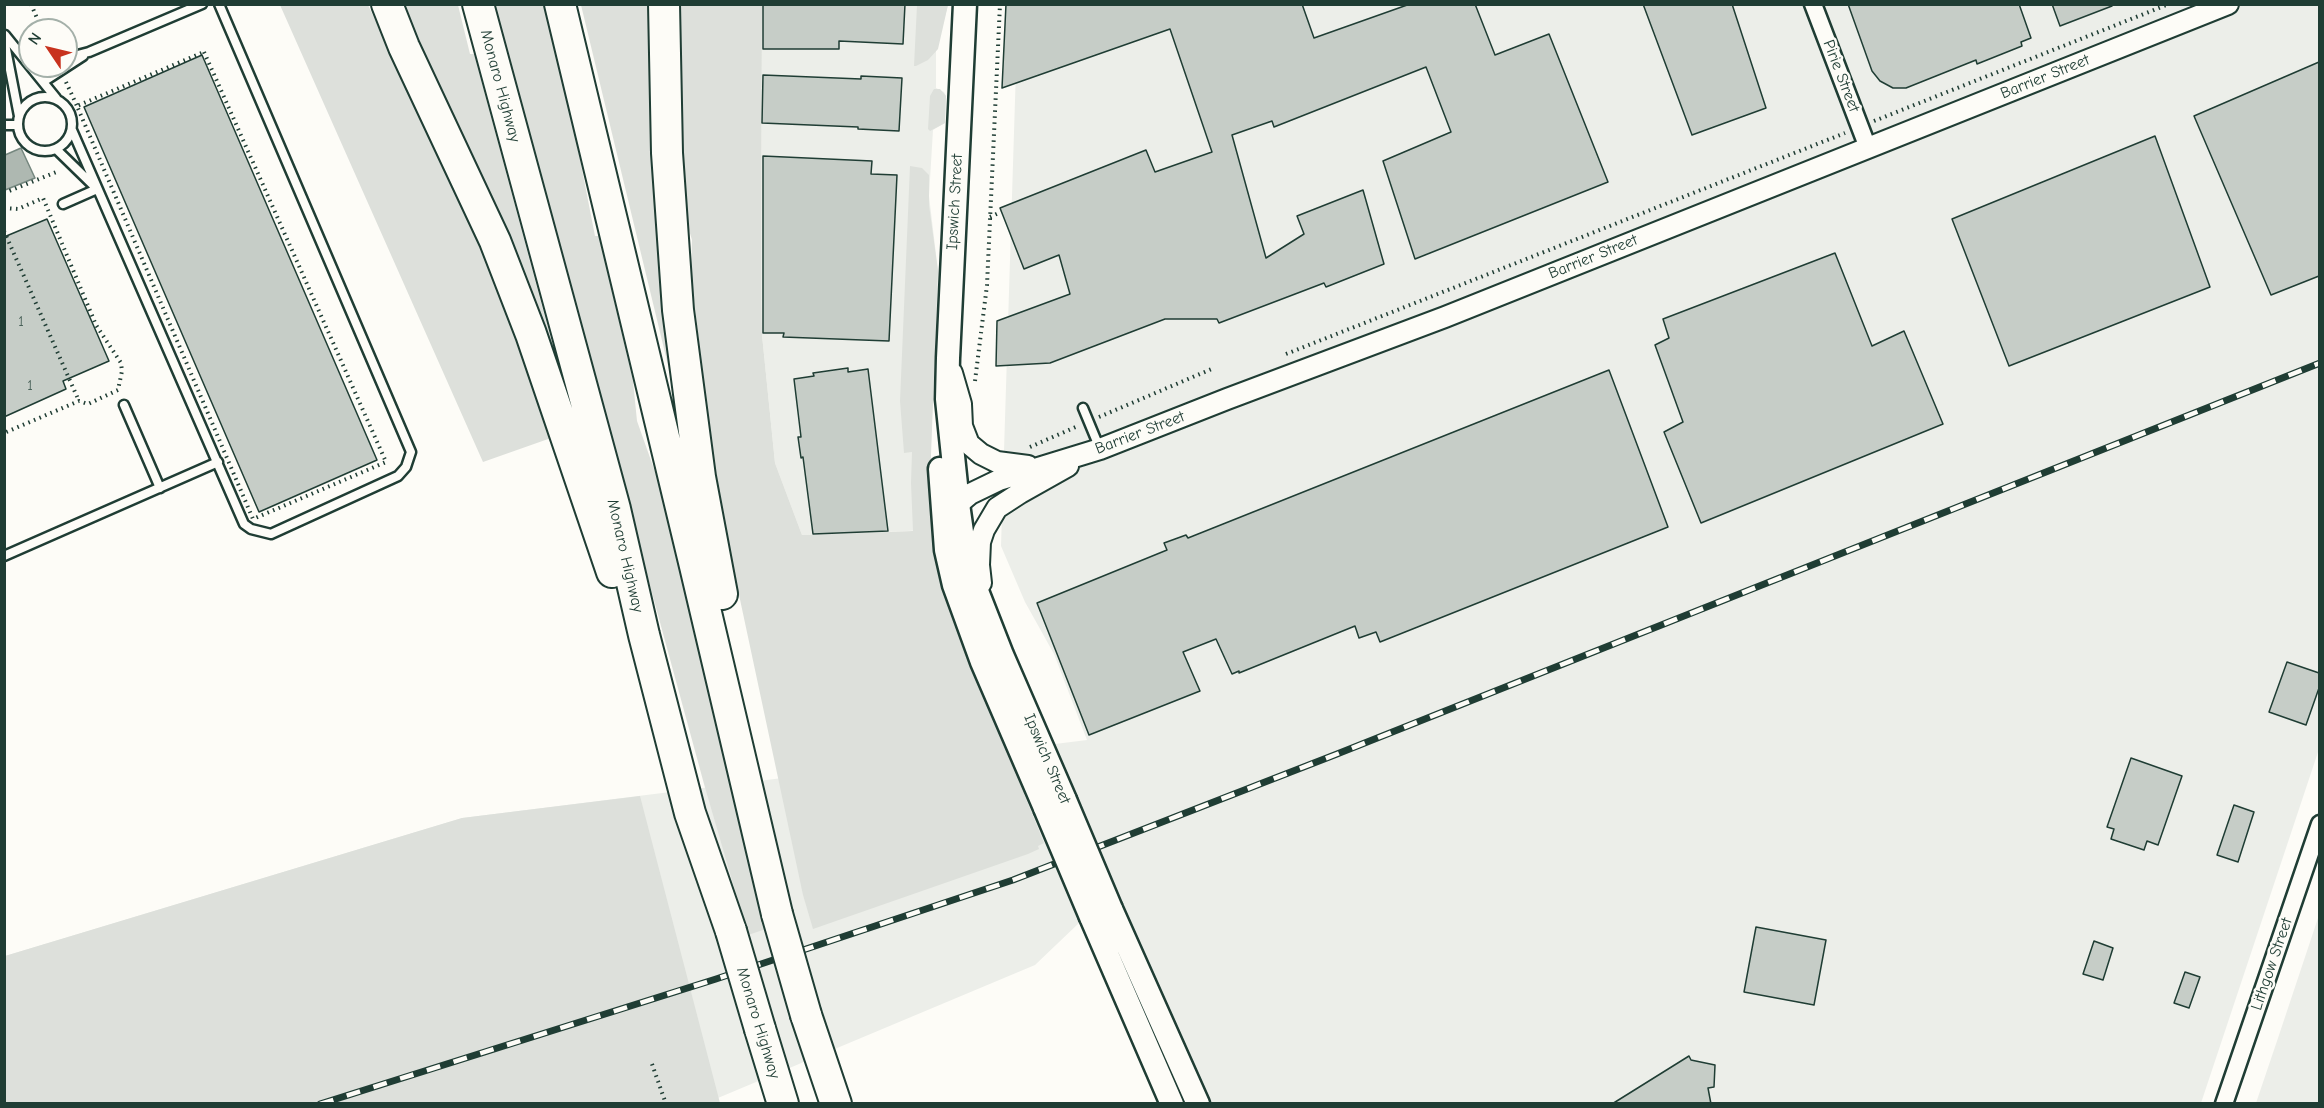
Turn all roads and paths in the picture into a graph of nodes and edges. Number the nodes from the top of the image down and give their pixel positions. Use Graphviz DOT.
graph roads {
  1 [pos="31,4"];
  2 [pos="202,4"];
  3 [pos="219,4"];
  4 [pos="387,4"];
  5 [pos="478,4"];
  6 [pos="560,4"];
  7 [pos="664,4"];
  8 [pos="965,4"];
  9 [pos="1000,4"];
  10 [pos="1814,4"];
  11 [pos="2169,4"];
  12 [pos="2228,4"];
  13 [pos="37,18"];
  14 [pos="4,34"];
  15 [pos="4,39"];
  16 [pos="18,51"];
  17 [pos="89,52"];
  18 [pos="78,55"];
  19 [pos="78,59"];
  20 [pos="40,78"];
  21 [pos="49,78"];
  22 [pos="65,78"];
  23 [pos="43,82"];
  24 [pos="57,99"];
  25 [pos="77,106"];
  26 [pos="18,121"];
  27 [pos="4,124"];
  28 [pos="1860,126"];
  29 [pos="72,130"];
  30 [pos="1868,148"];
  31 [pos="56,149"];
  32 [pos="72,165"];
  33 [pos="97,189"];
  34 [pos="5,191"];
  35 [pos="63,204"];
  36 [pos="4,208"];
  37 [pos="1001,212"];
  38 [pos="990,217"];
  39 [pos="4,231"];
  40 [pos="1286,354"];
  41 [pos="948,358"];
  42 [pos="1214,368"];
  43 [pos="974,385"];
  44 [pos="947,399"];
  45 [pos="79,401"];
  46 [pos="124,405"];
  47 [pos="1083,408"];
  48 [pos="1089,422"];
  49 [pos="4,434"];
  50 [pos="1021,446"];
  51 [pos="1100,449"];
  52 [pos="218,462"];
  53 [pos="1040,466"];
  54 [pos="160,488"];
  55 [pos="957,504"];
  56 [pos="946,550"];
  57 [pos="4,556"];
  58 [pos="990,625"];
  59 [pos="644,635"];
  60 [pos="1055,804"];
  61 [pos="2319,824"];
  62 [pos="1101,913"];
  63 [pos="777,914"];
  64 [pos="652,1064"];
  65 [pos="666,1104"];
  66 [pos="783,1104"];
  67 [pos="836,1104"];
  68 [pos="1172,1104"];
  69 [pos="1198,1104"];
  70 [pos="2224,1104"];
  1 -- 13 [label="path"];
  2 -- 17 [label="lane"];
  3 -- 52 [label="lane"];
  4 -- 59 [label="highway"];
  5 -- 59 [label="highway, Monaro Highway"];
  6 -- 63 [label="highway"];
  7 -- 63 [label="highway"];
  8 -- 41 [label="main road, Ipswich Street"];
  9 -- 38 [label="path"];
  10 -- 28 [label="street, Pirie Street"];
  11 -- 28 [label="path"];
  12 -- 30 [label="street, Barrier Street"];
  14 -- 16 [label="lane"];
  15 -- 26 [label="lane"];
  17 -- 18 [label="lane"];
  17 -- 19 [label="lane"];
  20 -- 23 [label="lane"];
  21 -- 23 [label="lane"];
  22 -- 25 [label="path"];
  23 -- 24 [label="lane"];
  24 -- 26 [label="lane"];
  24 -- 29 [label="lane"];
  25 -- 25 [label="path"];
  26 -- 27 [label="lane"];
  26 -- 31 [label="lane"];
  28 -- 30 [label="street, Pirie Street"];
  28 -- 40 [label="path"];
  29 -- 31 [label="lane"];
  29 -- 33 [label="lane"];
  30 -- 51 [label="street, Barrier Street"];
  31 -- 32 [label="lane"];
  32 -- 33 [label="lane"];
  32 -- 34 [label="path"];
  33 -- 35 [label="lane"];
  33 -- 52 [label="lane"];
  36 -- 45 [label="path"];
  37 -- 38 [label="path"];
  38 -- 43 [label="path"];
  39 -- 45 [label="path"];
  41 -- 44 [label="main road, Ipswich Street"];
  41 -- 53 [label="street"];
  42 -- 48 [label="path"];
  44 -- 55 [label="main road, Ipswich Street"];
  44 -- 56 [label="main road, Ipswich Street"];
  45 -- 49 [label="path"];
  46 -- 54 [label="lane"];
  47 -- 48 [label="lane"];
  48 -- 50 [label="path"];
  48 -- 51 [label="lane"];
  51 -- 53 [label="street, Barrier Street"];
  51 -- 58 [label="street"];
  52 -- 54 [label="lane"];
  53 -- 55 [label="street, Barrier Street"];
  54 -- 57 [label="lane"];
  55 -- 56 [label="main road"];
  55 -- 58 [label="main road, Ipswich Street"];
  56 -- 60 [label="main road, Ipswich Street"];
  58 -- 60 [label="main road, Ipswich Street"];
  59 -- 66 [label="highway, Monaro Highway, bridge"];
  60 -- 62 [label="main road, Ipswich Street, bridge"];
  61 -- 70 [label="street, Lithgow Street"];
  62 -- 68 [label="main road, Ipswich Street"];
  62 -- 69 [label="main road, Ipswich Street"];
  63 -- 67 [label="highway, bridge"];
  64 -- 65 [label="path"];
}
